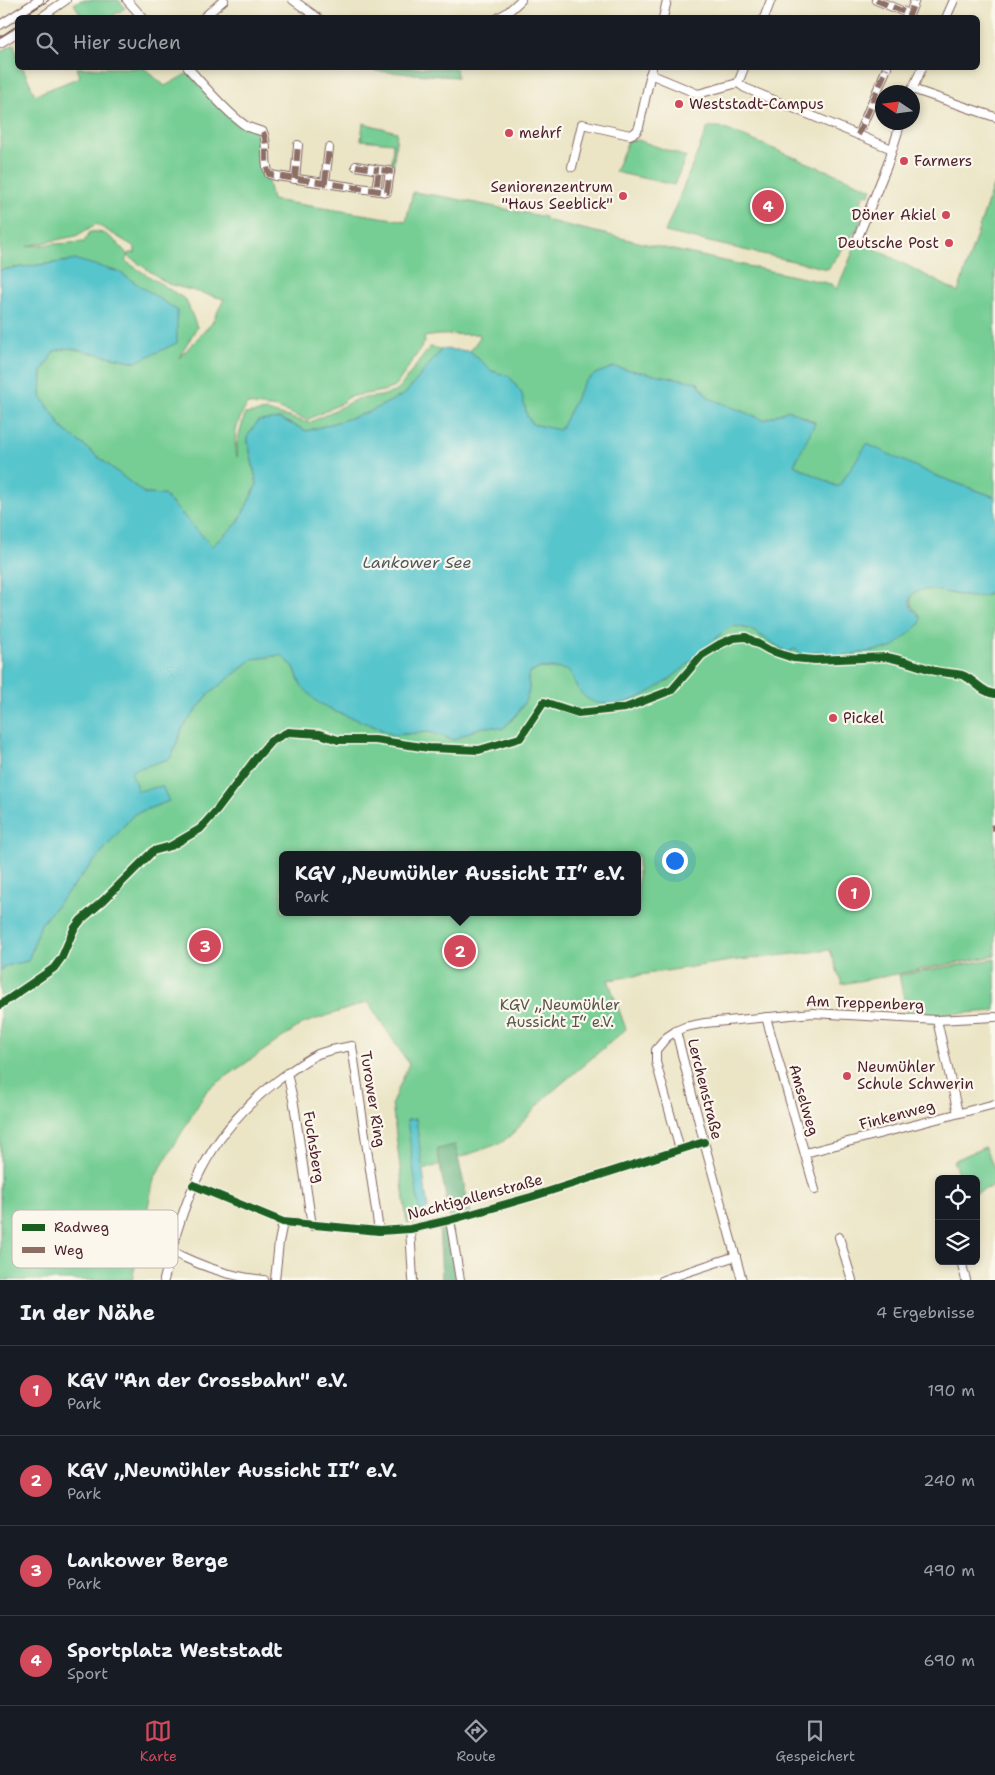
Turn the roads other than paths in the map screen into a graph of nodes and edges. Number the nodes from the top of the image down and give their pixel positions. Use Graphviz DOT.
graph roads {
  1 [pos="39,0"];
  2 [pos="66,0"];
  3 [pos="128,0"];
  4 [pos="224,0"];
  5 [pos="293,0"];
  6 [pos="521,0"];
  7 [pos="667,0"];
  8 [pos="771,0"];
  9 [pos="876,0"];
  10 [pos="915,0"];
  11 [pos="954,0"];
  12 [pos="15,15"];
  13 [pos="16,15"];
  14 [pos="44,15"];
  15 [pos="140,15"];
  16 [pos="206,15"];
  17 [pos="314,15"];
  18 [pos="503,15"];
  19 [pos="664,15"];
  20 [pos="765,15"];
  21 [pos="906,15"];
  22 [pos="908,15"];
  23 [pos="947,15"];
  24 [pos="0,25"];
  25 [pos="15,34"];
  26 [pos="0,43"];
  27 [pos="190,70"];
  28 [pos="743,70"];
  29 [pos="886,70"];
  30 [pos="921,70"];
  31 [pos="651,71"];
  32 [pos="738,83"];
  33 [pos="915,85"];
  34 [pos="920,94"];
  35 [pos="995,117"];
  36 [pos="898,130"];
  37 [pos="858,135"];
  38 [pos="298,144"];
  39 [pos="330,148"];
  40 [pos="892,150"];
  41 [pos="356,166"];
  42 [pos="572,167"];
  43 [pos="379,170"];
  44 [pos="295,179"];
  45 [pos="325,182"];
  46 [pos="376,190"];
  47 [pos="858,237"];
  48 [pos="995,1017"];
  49 [pos="766,1018"];
  50 [pos="937,1020"];
  51 [pos="676,1031"];
  52 [pos="287,1073"];
  53 [pos="995,1104"];
  54 [pos="958,1113"];
  55 [pos="704,1142"];
  56 [pos="680,1150"];
  57 [pos="805,1153"];
  58 [pos="193,1186"];
  59 [pos="815,1190"];
  60 [pos="450,1220"];
  61 [pos="283,1222"];
  62 [pos="178,1226"];
  63 [pos="312,1226"];
  64 [pos="410,1229"];
  65 [pos="379,1231"];
  66 [pos="839,1237"];
  67 [pos="178,1254"];
  68 [pos="736,1256"];
  69 [pos="962,1265"];
  70 [pos="459,1277"];
  71 [pos="264,1280"];
  72 [pos="275,1280"];
  73 [pos="413,1280"];
  74 [pos="663,1280"];
  75 [pos="742,1280"];
  76 [pos="852,1280"];
  77 [pos="966,1280"];
  1 -- 13 [label="street"];
  2 -- 14 [label="street"];
  3 -- 15 [label="street"];
  4 -- 16 [label="street"];
  5 -- 17 [label="street"];
  6 -- 18 [label="street"];
  7 -- 19 [label="street"];
  8 -- 20 [label="street"];
  9 -- 21 [label="street"];
  10 -- 22 [label="street"];
  11 -- 23 [label="street"];
  12 -- 24 [label="street"];
  25 -- 26 [label="street"];
  27 -- 44 [label="street"];
  28 -- 32 [label="street"];
  29 -- 37 [label="street"];
  30 -- 33 [label="street"];
  31 -- 32 [label="street"];
  31 -- 42 [label="street"];
  32 -- 37 [label="street"];
  34 -- 35 [label="street"];
  36 -- 40 [label="street"];
  37 -- 40 [label="street"];
  38 -- 44 [label="street"];
  39 -- 45 [label="street"];
  40 -- 47 [label="street"];
  41 -- 43 [label="street"];
  43 -- 46 [label="street"];
  43 -- 46 [label="street"];
  44 -- 45 [label="street"];
  45 -- 46 [label="street"];
  48 -- 50 [label="street, Am Treppenberg"];
  49 -- 50 [label="street, Am Treppenberg"];
  49 -- 51 [label="street, Am Treppenberg"];
  49 -- 57 [label="street, Amselweg"];
  50 -- 54 [label="street"];
  51 -- 55 [label="street, Lerchenstraße"];
  51 -- 56 [label="street, Lerchenstraße"];
  52 -- 58 [label="street, Turower Ring"];
  52 -- 63 [label="street, Fuchsberg"];
  52 -- 65 [label="street, Turower Ring"];
  53 -- 54 [label="street, Finkenweg"];
  54 -- 57 [label="street, Finkenweg"];
  55 -- 56 [label="street, Nachtigallenstraße"];
  55 -- 68 [label="street, Lerchenstraße"];
  56 -- 60 [label="street, Nachtigallenstraße"];
  57 -- 59 [label="street, Amselweg"];
  58 -- 61 [label="street, Nachtigallenstraße"];
  58 -- 62 [label="street, Turower Ring"];
  60 -- 64 [label="street, Nachtigallenstraße"];
  60 -- 70 [label="street, Nachtigallenstraße"];
  61 -- 63 [label="street, Nachtigallenstraße"];
  61 -- 72 [label="street"];
  63 -- 65 [label="street, Nachtigallenstraße"];
  64 -- 65 [label="street, Nachtigallenstraße"];
  64 -- 73 [label="street"];
  66 -- 76 [label="street"];
  67 -- 71 [label="street"];
  68 -- 74 [label="street"];
  68 -- 75 [label="street, Lerchenstraße"];
  69 -- 77 [label="street"];
}
